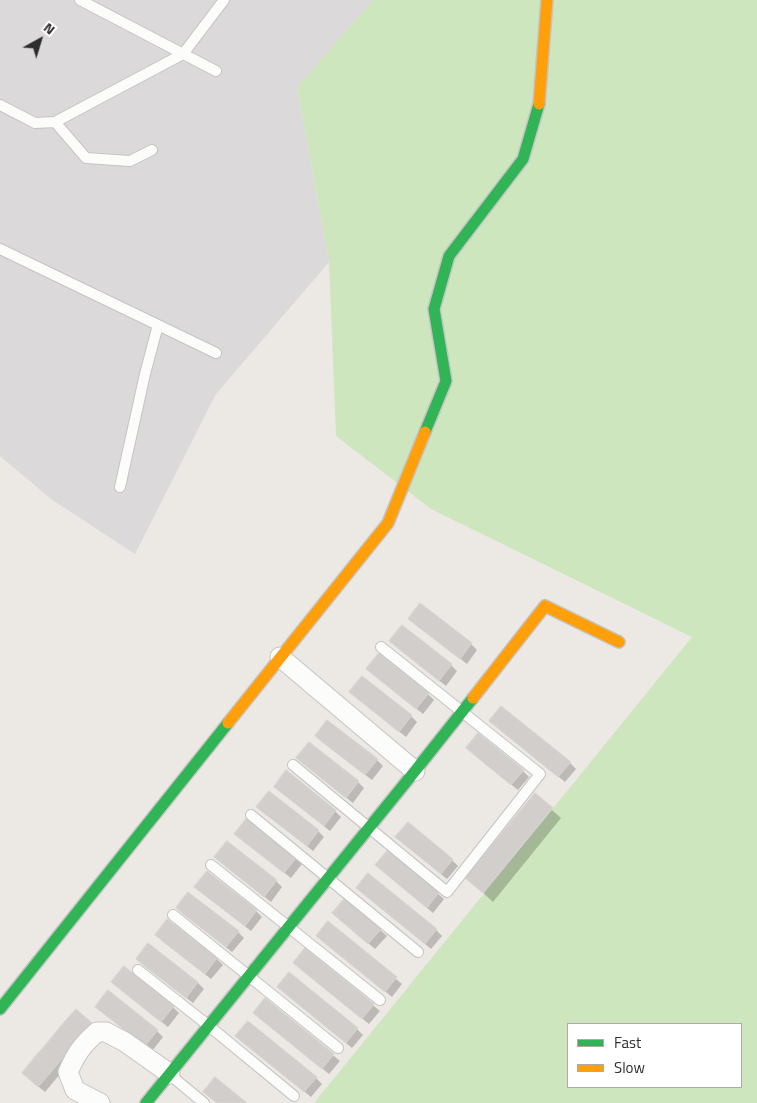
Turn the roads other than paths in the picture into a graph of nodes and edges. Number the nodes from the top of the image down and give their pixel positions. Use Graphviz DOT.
graph roads {
  1 [pos="80,0"];
  2 [pos="224,0"];
  3 [pos="547,0"];
  4 [pos="183,54"];
  5 [pos="216,71"];
  6 [pos="0,105"];
  7 [pos="55,122"];
  8 [pos="152,150"];
  9 [pos="0,249"];
  10 [pos="158,325"];
  11 [pos="216,353"];
  12 [pos="120,487"];
  13 [pos="619,642"];
  14 [pos="381,647"];
  15 [pos="280,657"];
  16 [pos="462,712"];
  17 [pos="294,765"];
  18 [pos="416,771"];
  19 [pos="251,815"];
  20 [pos="369,828"];
  21 [pos="211,865"];
  22 [pos="329,878"];
  23 [pos="173,914"];
  24 [pos="289,927"];
  25 [pos="418,952"];
  26 [pos="138,970"];
  27 [pos="249,977"];
  28 [pos="380,1000"];
  29 [pos="0,1009"];
  30 [pos="209,1026"];
  31 [pos="338,1048"];
  32 [pos="170,1074"];
  33 [pos="70,1096"];
  34 [pos="294,1096"];
  35 [pos="100,1103"];
  36 [pos="146,1103"];
  37 [pos="204,1103"];
  1 -- 4 [label="lane"];
  2 -- 4 [label="lane"];
  3 -- 15 [label="street"];
  4 -- 5 [label="lane"];
  4 -- 7 [label="lane"];
  6 -- 7 [label="lane"];
  7 -- 8 [label="lane"];
  9 -- 10 [label="lane"];
  10 -- 11 [label="lane"];
  10 -- 12 [label="lane"];
  13 -- 16 [label="street"];
  14 -- 16 [label="lane"];
  15 -- 18 [label="street"];
  15 -- 29 [label="street"];
  16 -- 18 [label="street"];
  16 -- 20 [label="lane"];
  17 -- 20 [label="lane"];
  18 -- 20 [label="street"];
  19 -- 22 [label="lane"];
  20 -- 22 [label="street"];
  21 -- 24 [label="lane"];
  22 -- 24 [label="street"];
  22 -- 25 [label="lane"];
  23 -- 27 [label="lane"];
  24 -- 27 [label="street"];
  24 -- 28 [label="lane"];
  26 -- 30 [label="lane"];
  27 -- 30 [label="street"];
  27 -- 31 [label="lane"];
  30 -- 32 [label="street"];
  30 -- 34 [label="lane"];
  32 -- 33 [label="street"];
  32 -- 36 [label="street"];
  32 -- 37 [label="lane"];
  33 -- 35 [label="street"];
}
